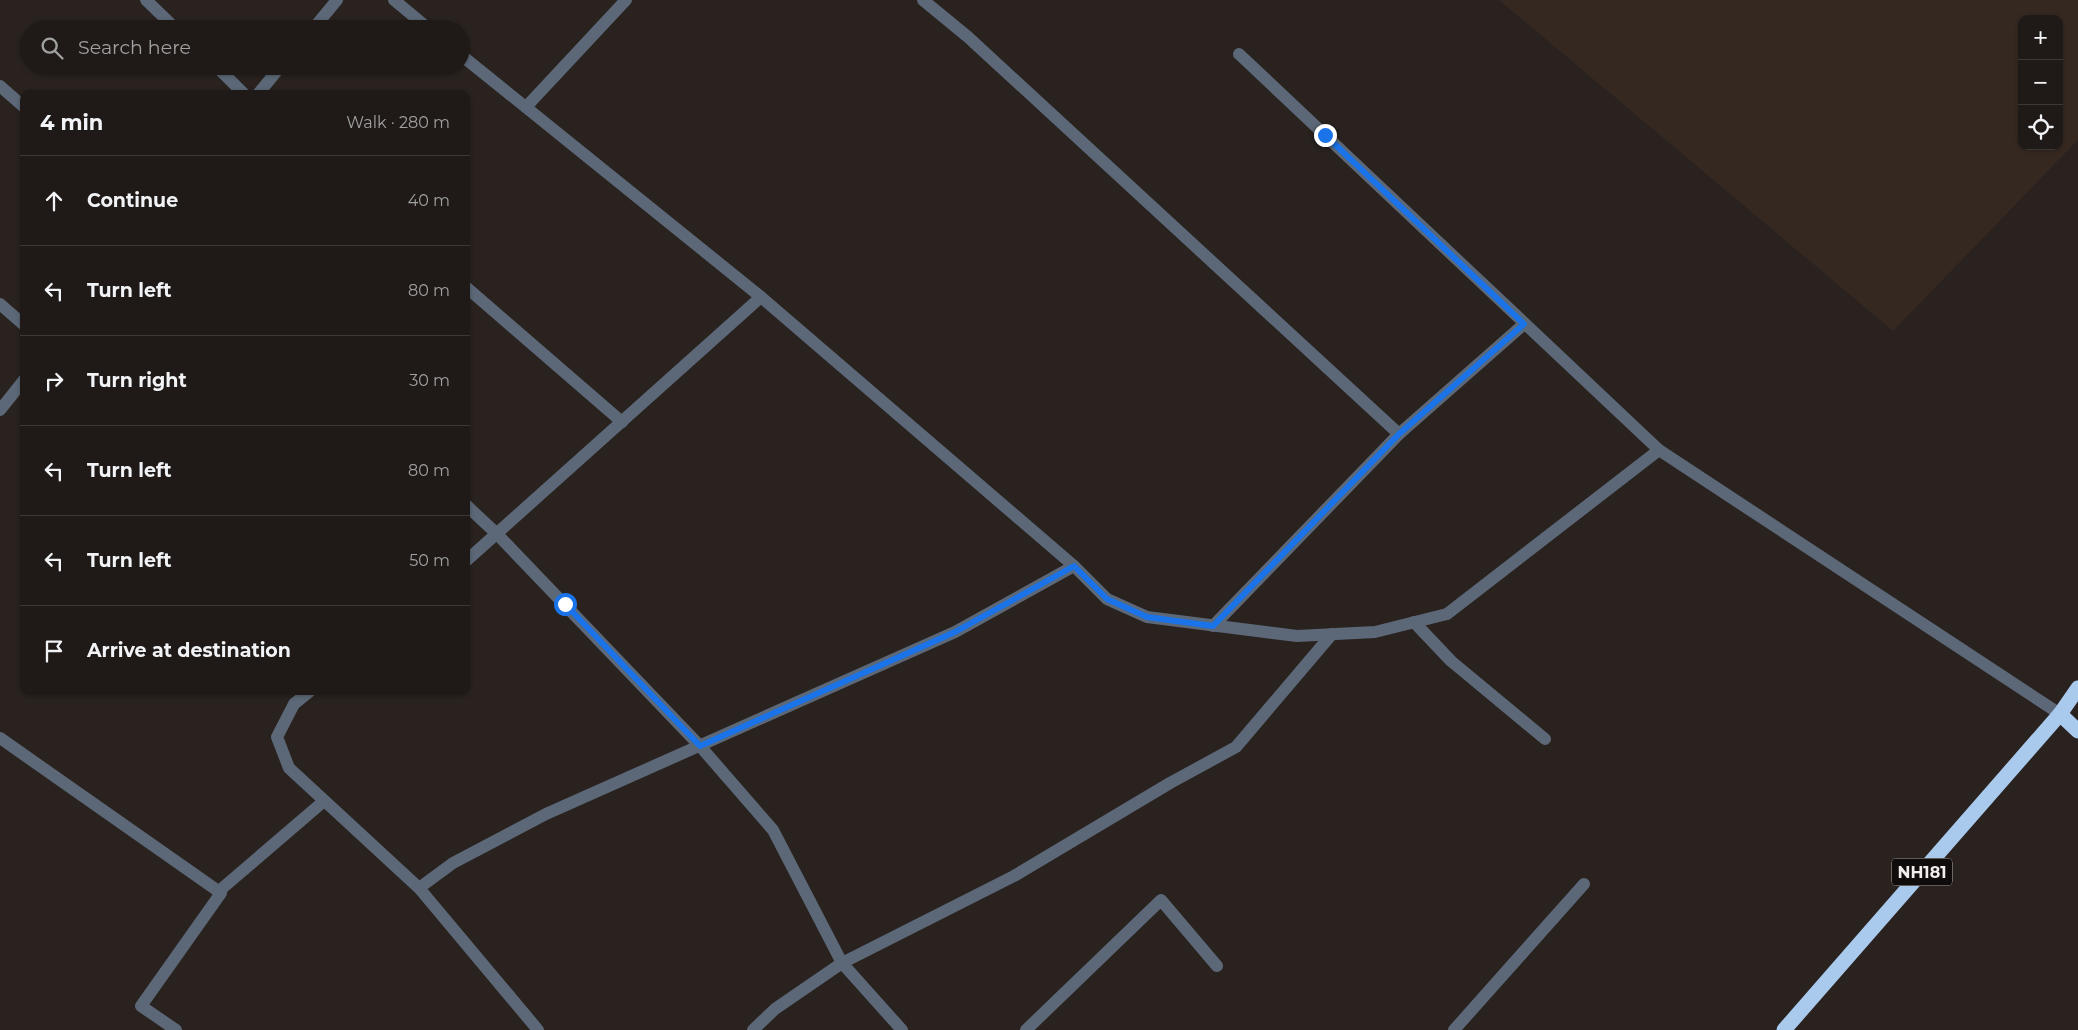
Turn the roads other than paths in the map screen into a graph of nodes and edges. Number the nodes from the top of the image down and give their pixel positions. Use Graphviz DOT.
graph roads {
  1 [pos="146,0"];
  2 [pos="337,0"];
  3 [pos="394,0"];
  4 [pos="626,0"];
  5 [pos="923,0"];
  6 [pos="167,20"];
  7 [pos="320,20"];
  8 [pos="418,20"];
  9 [pos="1239,54"];
  10 [pos="470,62"];
  11 [pos="225,75"];
  12 [pos="274,75"];
  13 [pos="0,86"];
  14 [pos="240,90"];
  15 [pos="261,90"];
  16 [pos="20,104"];
  17 [pos="526,108"];
  18 [pos="470,290"];
  19 [pos="760,297"];
  20 [pos="0,304"];
  21 [pos="20,322"];
  22 [pos="1524,324"];
  23 [pos="20,385"];
  24 [pos="0,410"];
  25 [pos="622,422"];
  26 [pos="1399,434"];
  27 [pos="1659,450"];
  28 [pos="470,509"];
  29 [pos="497,534"];
  30 [pos="470,558"];
  31 [pos="1074,566"];
  32 [pos="1414,622"];
  33 [pos="1213,626"];
  34 [pos="1332,634"];
  35 [pos="2078,688"];
  36 [pos="305,695"];
  37 [pos="2060,714"];
  38 [pos="2078,731"];
  39 [pos="0,738"];
  40 [pos="1545,739"];
  41 [pos="700,746"];
  42 [pos="324,801"];
  43 [pos="1584,884"];
  44 [pos="419,888"];
  45 [pos="219,892"];
  46 [pos="842,963"];
  47 [pos="1217,966"];
  48 [pos="176,1030"];
  49 [pos="538,1030"];
  50 [pos="753,1030"];
  51 [pos="902,1030"];
  52 [pos="1026,1030"];
  53 [pos="1454,1030"];
  54 [pos="1784,1030"];
  1 -- 6 [label="street"];
  2 -- 7 [label="street"];
  3 -- 8 [label="street"];
  4 -- 17 [label="street"];
  5 -- 26 [label="street"];
  9 -- 22 [label="street"];
  10 -- 17 [label="street"];
  11 -- 14 [label="street"];
  12 -- 15 [label="street"];
  13 -- 16 [label="street"];
  17 -- 19 [label="street"];
  18 -- 25 [label="street"];
  19 -- 25 [label="street"];
  19 -- 31 [label="street"];
  20 -- 21 [label="street"];
  22 -- 26 [label="street"];
  22 -- 27 [label="street"];
  23 -- 24 [label="street"];
  25 -- 29 [label="street"];
  26 -- 33 [label="street"];
  27 -- 32 [label="street"];
  27 -- 37 [label="street"];
  28 -- 29 [label="street"];
  29 -- 30 [label="street"];
  29 -- 41 [label="street"];
  31 -- 33 [label="street"];
  31 -- 41 [label="street"];
  32 -- 34 [label="street"];
  32 -- 40 [label="street"];
  33 -- 34 [label="street"];
  34 -- 46 [label="street"];
  35 -- 37 [label="highway"];
  36 -- 42 [label="street"];
  37 -- 38 [label="highway"];
  37 -- 54 [label="highway, NH181"];
  39 -- 45 [label="street"];
  41 -- 44 [label="street"];
  41 -- 46 [label="street"];
  42 -- 44 [label="street"];
  42 -- 45 [label="street"];
  43 -- 53 [label="street"];
  44 -- 49 [label="street"];
  45 -- 48 [label="street"];
  46 -- 50 [label="street"];
  46 -- 51 [label="street"];
  47 -- 52 [label="street"];
}
